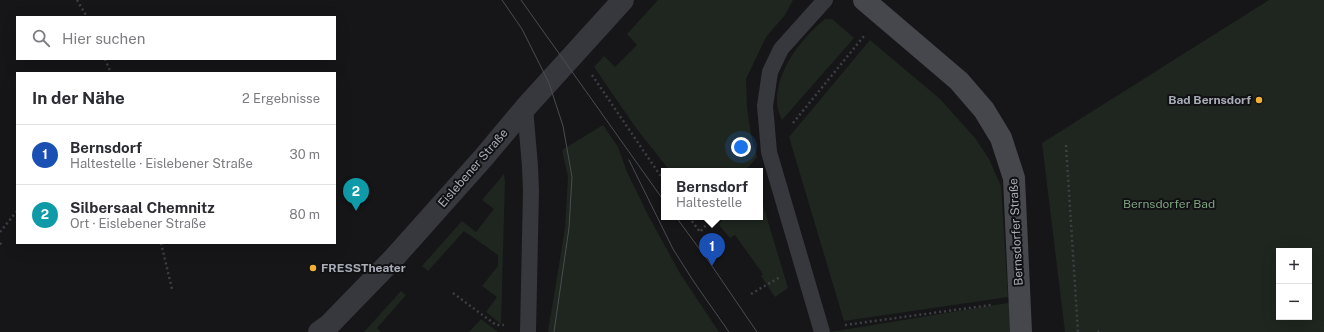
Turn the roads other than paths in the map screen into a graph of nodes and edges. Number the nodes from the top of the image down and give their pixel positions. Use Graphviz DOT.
graph roads {
  1 [pos="623,0"];
  2 [pos="825,0"];
  3 [pos="864,0"];
  4 [pos="525,108"];
  5 [pos="528,329"];
  6 [pos="821,330"];
  7 [pos="318,332"];
  8 [pos="1020,332"];
  1 -- 4 [label="street, Eislebener Straße"];
  2 -- 6 [label="lane"];
  3 -- 8 [label="street, Bernsdorfer Straße"];
  4 -- 5 [label="lane"];
  4 -- 7 [label="street, Eislebener Straße"];
}
